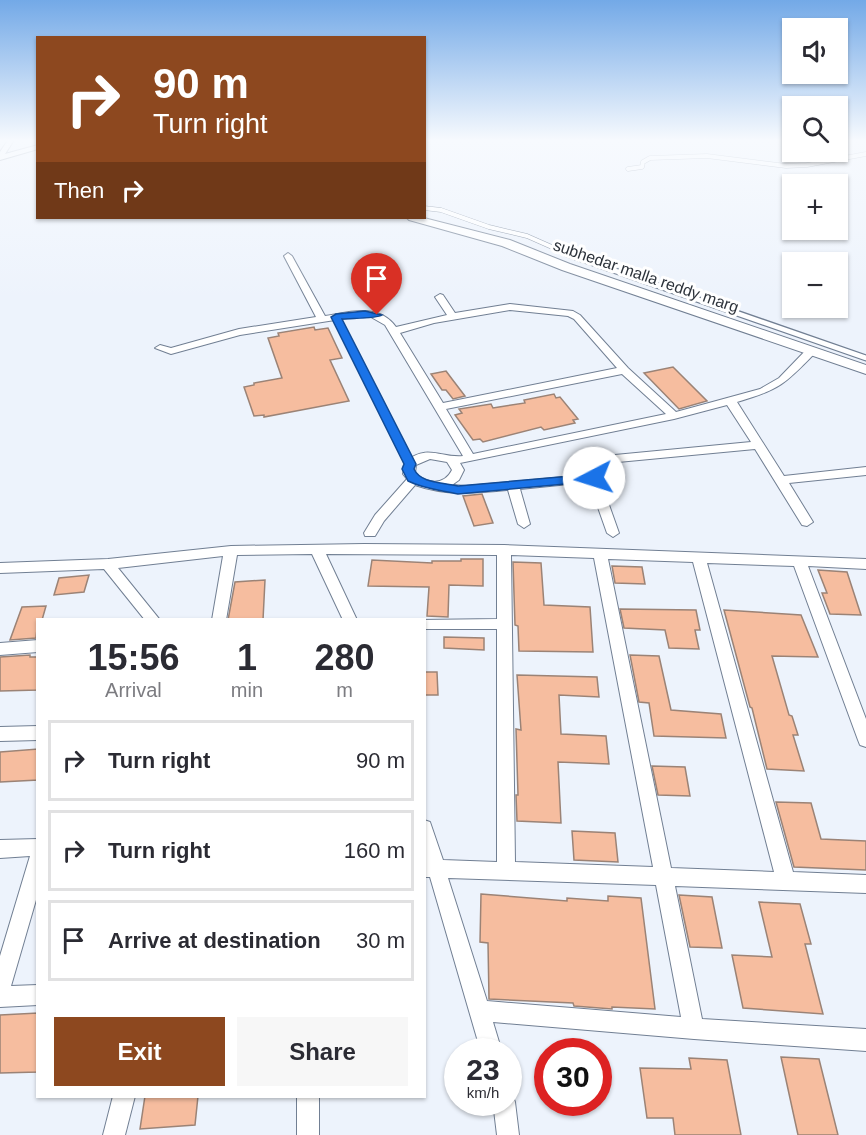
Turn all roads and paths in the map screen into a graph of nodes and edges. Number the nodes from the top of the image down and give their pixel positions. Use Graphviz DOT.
graph roads {
  1 [pos="426,208"];
  2 [pos="418,219"];
  3 [pos="288,256"];
  4 [pos="440,297"];
  5 [pos="336,317"];
  6 [pos="453,317"];
  7 [pos="324,319"];
  8 [pos="395,332"];
  9 [pos="160,348"];
  10 [pos="812,351"];
  11 [pos="866,358"];
  12 [pos="624,370"];
  13 [pos="866,370"];
  14 [pos="730,400"];
  15 [pos="439,406"];
  16 [pos="674,416"];
  17 [pos="759,445"];
  18 [pos="470,458"];
  19 [pos="452,460"];
  20 [pos="410,464"];
  21 [pos="866,471"];
  22 [pos="594,478"];
  23 [pos="414,480"];
  24 [pos="781,480"];
  25 [pos="440,485"];
  26 [pos="513,486"];
  27 [pos="807,522"];
  28 [pos="524,525"];
  29 [pos="370,533"];
  30 [pos="613,533"];
  31 [pos="317,550"];
  32 [pos="504,550"];
  33 [pos="231,551"];
  34 [pos="600,554"];
  35 [pos="699,558"];
  36 [pos="799,561"];
  37 [pos="108,564"];
  38 [pos="866,564"];
  39 [pos="0,568"];
  40 [pos="151,618"];
  41 [pos="219,618"];
  42 [pos="349,618"];
  43 [pos="426,624"];
  44 [pos="503,624"];
  45 [pos="36,646"];
  46 [pos="0,648"];
  47 [pos="36,733"];
  48 [pos="0,734"];
  49 [pos="866,740"];
  50 [pos="426,842"];
  51 [pos="36,847"];
  52 [pos="0,849"];
  53 [pos="36,866"];
  54 [pos="430,869"];
  55 [pos="506,872"];
  56 [pos="663,879"];
  57 [pos="786,882"];
  58 [pos="866,884"];
  59 [pos="0,990"];
  60 [pos="36,995"];
  61 [pos="0,997"];
  62 [pos="480,1011"];
  63 [pos="694,1029"];
  64 [pos="488,1038"];
  65 [pos="866,1040"];
  66 [pos="123,1098"];
  67 [pos="308,1098"];
  68 [pos="506,1116"];
  69 [pos="114,1135"];
  70 [pos="308,1135"];
  71 [pos="508,1135"];
  1 -- 11 [label="lane"];
  2 -- 10 [label="main road, subhedar malla reddy marg"];
  3 -- 7 [label="street"];
  4 -- 6 [label="street"];
  5 -- 7 [label="street"];
  5 -- 8 [label="street"];
  5 -- 20 [label="lane"];
  6 -- 8 [label="street"];
  6 -- 12 [label="street"];
  7 -- 9 [label="street"];
  8 -- 15 [label="street"];
  10 -- 13 [label="main road, subhedar malla reddy marg"];
  10 -- 14 [label="street"];
  12 -- 15 [label="street"];
  12 -- 16 [label="street"];
  14 -- 16 [label="street"];
  14 -- 17 [label="street"];
  15 -- 18 [label="street"];
  16 -- 18 [label="street"];
  17 -- 22 [label="street"];
  17 -- 24 [label="street"];
  18 -- 19 [label="street"];
  19 -- 20 [label="street"];
  19 -- 25 [label="street"];
  20 -- 23 [label="street"];
  21 -- 24 [label="street"];
  22 -- 26 [label="street"];
  22 -- 30 [label="street"];
  23 -- 25 [label="street"];
  23 -- 29 [label="street"];
  24 -- 27 [label="street"];
  25 -- 26 [label="street"];
  26 -- 28 [label="street"];
  31 -- 32 [label="street"];
  31 -- 33 [label="street"];
  31 -- 42 [label="street"];
  32 -- 34 [label="street"];
  32 -- 44 [label="street"];
  33 -- 37 [label="street"];
  33 -- 41 [label="street"];
  34 -- 35 [label="street"];
  34 -- 56 [label="street"];
  35 -- 36 [label="street"];
  35 -- 57 [label="street"];
  36 -- 38 [label="street"];
  36 -- 49 [label="street"];
  37 -- 39 [label="street"];
  37 -- 40 [label="street"];
  43 -- 44 [label="street"];
  44 -- 55 [label="street"];
  45 -- 46 [label="street"];
  47 -- 48 [label="street"];
  50 -- 54 [label="street"];
  51 -- 52 [label="street"];
  53 -- 59 [label="street"];
  54 -- 55 [label="street"];
  54 -- 62 [label="street"];
  55 -- 56 [label="street"];
  56 -- 57 [label="street"];
  56 -- 63 [label="street"];
  57 -- 58 [label="street"];
  60 -- 61 [label="street"];
  62 -- 63 [label="street"];
  62 -- 64 [label="street"];
  63 -- 65 [label="street"];
  66 -- 69 [label="street"];
  67 -- 70 [label="street"];
  68 -- 71 [label="street"];
}
